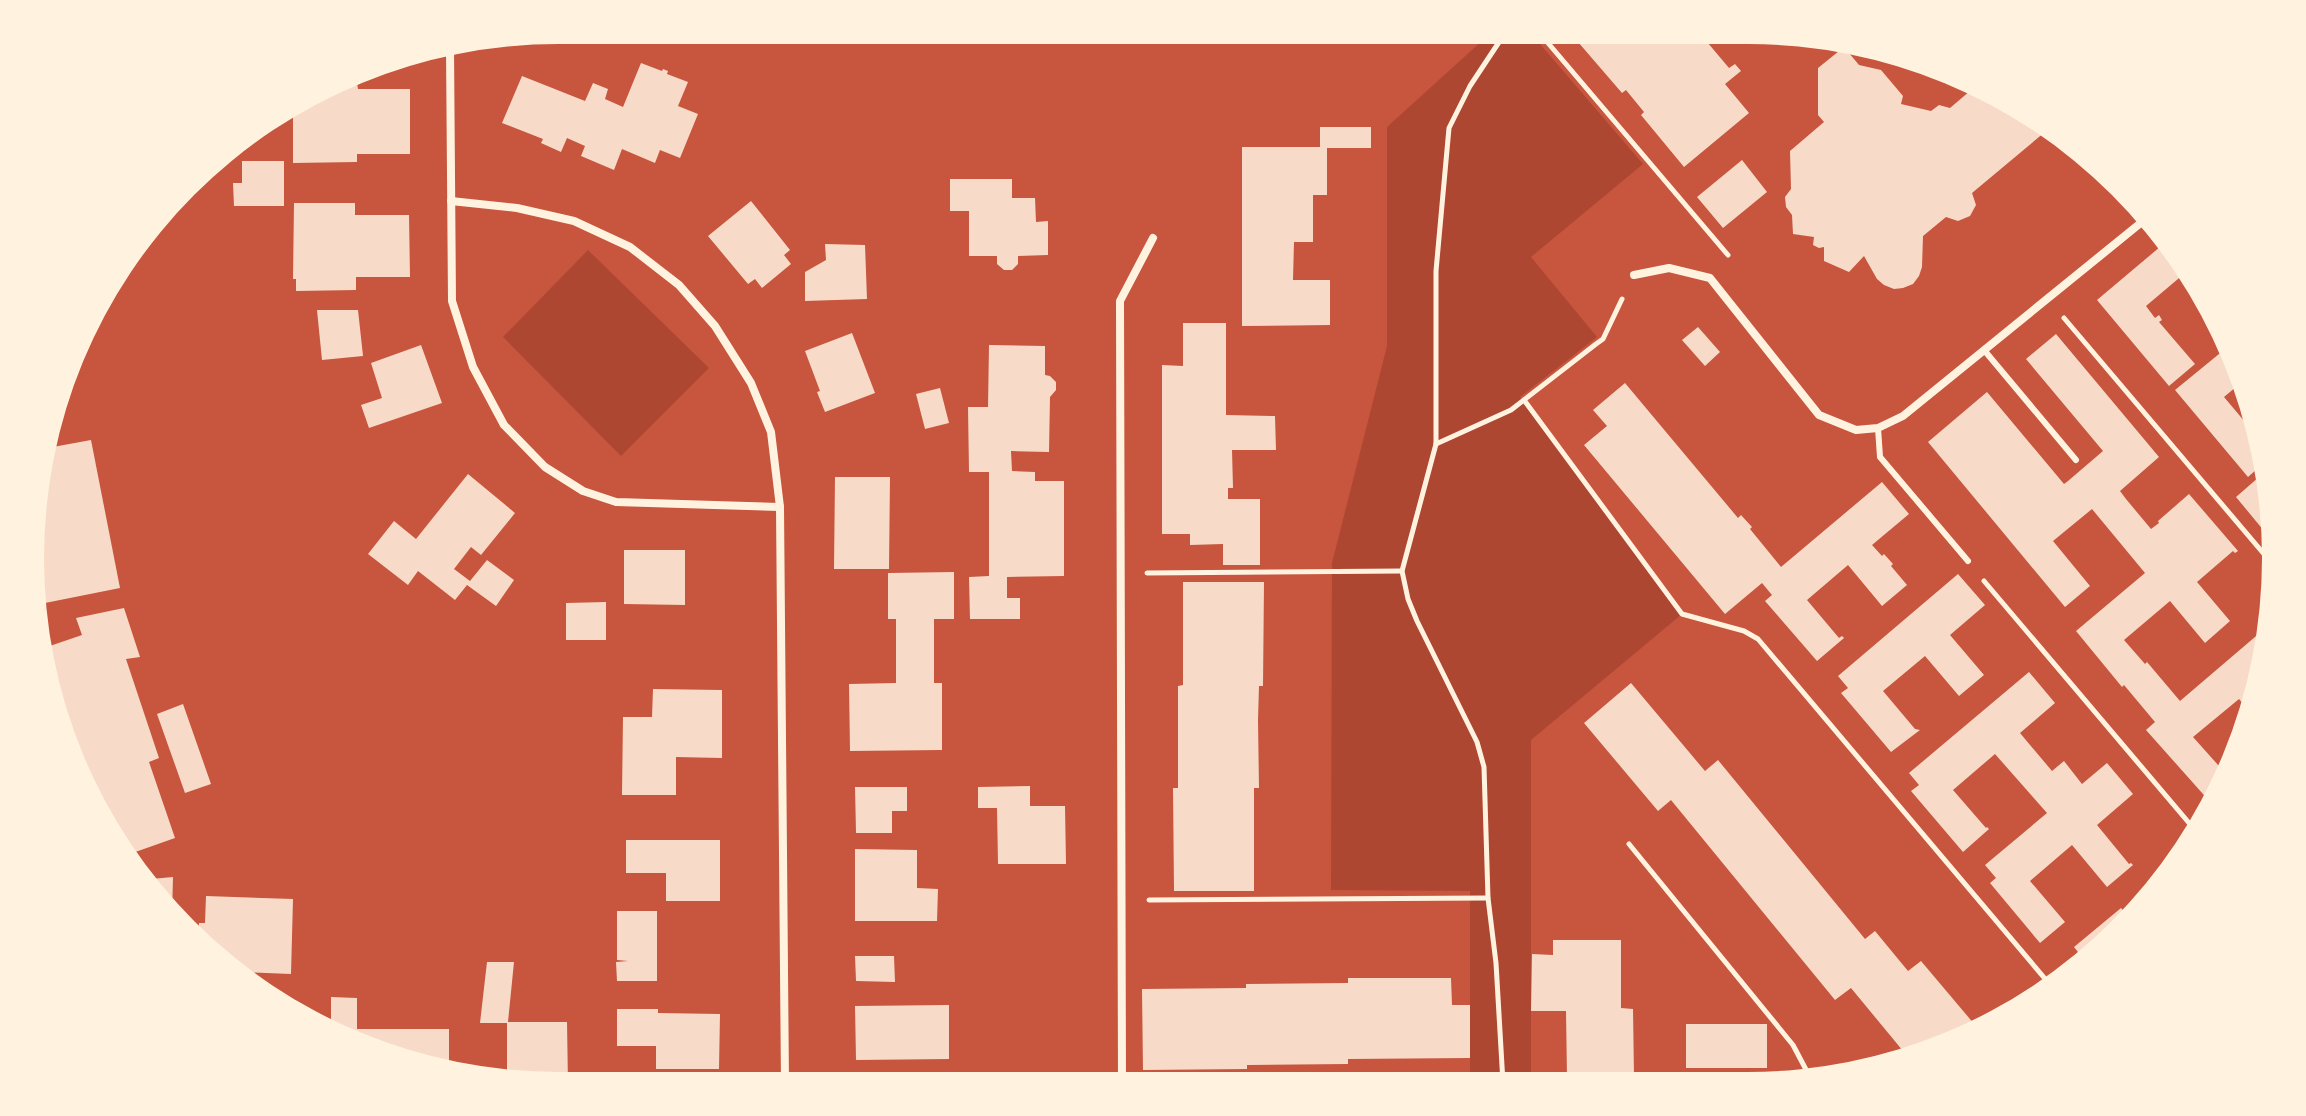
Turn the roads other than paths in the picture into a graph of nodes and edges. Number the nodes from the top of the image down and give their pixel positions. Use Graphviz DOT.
graph roads {
  1 [pos="450,56"];
  2 [pos="451,201"];
  3 [pos="2139,225"];
  4 [pos="1153,238"];
  5 [pos="1634,275"];
  6 [pos="1984,350"];
  7 [pos="1878,428"];
  8 [pos="2076,460"];
  9 [pos="780,507"];
  10 [pos="1968,561"];
  11 [pos="785,1072"];
  12 [pos="1122,1072"];
  1 -- 2 [label="street"];
  2 -- 9 [label="street"];
  2 -- 9 [label="street"];
  3 -- 6 [label="street"];
  4 -- 12 [label="street"];
  5 -- 7 [label="street"];
  6 -- 7 [label="street"];
  6 -- 8 [label="lane"];
  7 -- 10 [label="lane"];
  9 -- 11 [label="street"];
}
